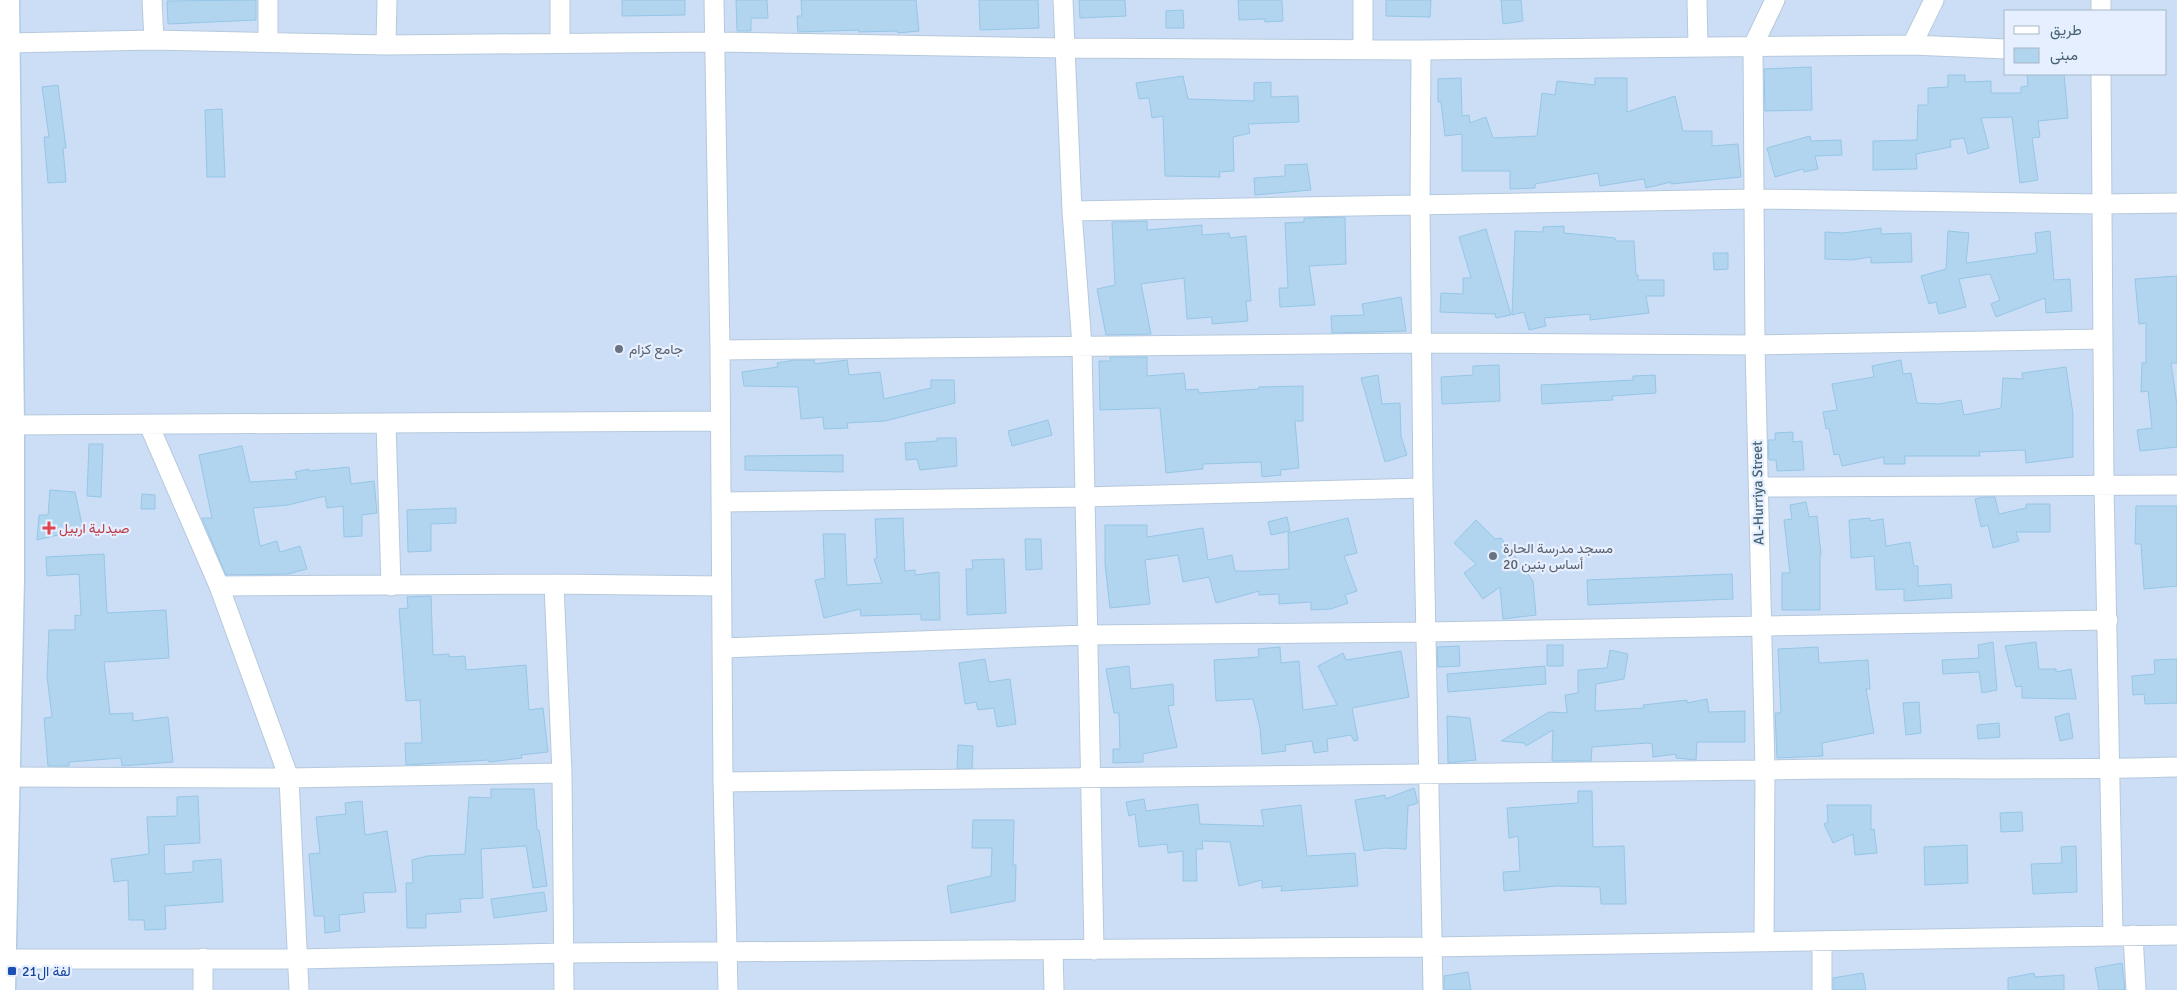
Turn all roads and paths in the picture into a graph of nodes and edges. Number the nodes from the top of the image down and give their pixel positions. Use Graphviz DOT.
graph roads {
  1 [pos="6,0"];
  2 [pos="152,0"];
  3 [pos="268,0"];
  4 [pos="387,0"];
  5 [pos="560,0"];
  6 [pos="714,0"];
  7 [pos="1063,0"];
  8 [pos="1363,0"];
  9 [pos="1697,0"];
  10 [pos="1775,0"];
  11 [pos="1934,0"];
  12 [pos="154,40"];
  13 [pos="268,42"];
  14 [pos="715,42"];
  15 [pos="8,43"];
  16 [pos="560,43"];
  17 [pos="386,45"];
  18 [pos="1912,45"];
  19 [pos="1698,46"];
  20 [pos="1754,46"];
  21 [pos="1064,48"];
  22 [pos="1363,49"];
  23 [pos="2004,49"];
  24 [pos="1421,50"];
  25 [pos="2101,75"];
  26 [pos="1755,199"];
  27 [pos="2177,203"];
  28 [pos="1420,204"];
  29 [pos="2102,204"];
  30 [pos="1072,211"];
  31 [pos="2102,339"];
  32 [pos="1423,344"];
  33 [pos="1755,345"];
  34 [pos="1082,346"];
  35 [pos="720,350"];
  36 [pos="720,421"];
  37 [pos="386,423"];
  38 [pos="11,425"];
  39 [pos="150,425"];
  40 [pos="2104,485"];
  41 [pos="2177,485"];
  42 [pos="1759,487"];
  43 [pos="1423,488"];
  44 [pos="1084,497"];
  45 [pos="721,502"];
  46 [pos="5,526"];
  47 [pos="5,576"];
  48 [pos="554,584"];
  49 [pos="219,586"];
  50 [pos="391,586"];
  51 [pos="720,586"];
  52 [pos="2108,620"];
  53 [pos="1761,627"];
  54 [pos="1426,632"];
  55 [pos="1086,635"];
  56 [pos="722,648"];
  57 [pos="2177,767"];
  58 [pos="1766,769"];
  59 [pos="2110,769"];
  60 [pos="562,773"];
  61 [pos="1430,776"];
  62 [pos="6,777"];
  63 [pos="289,778"];
  64 [pos="1090,780"];
  65 [pos="723,782"];
  66 [pos="2113,935"];
  67 [pos="2133,935"];
  68 [pos="2177,935"];
  69 [pos="1764,941"];
  70 [pos="1822,941"];
  71 [pos="1431,947"];
  72 [pos="1053,950"];
  73 [pos="1094,950"];
  74 [pos="728,952"];
  75 [pos="565,953"];
  76 [pos="202,958"];
  77 [pos="2,959"];
  78 [pos="299,959"];
  79 [pos="2,990"];
  80 [pos="203,990"];
  81 [pos="299,990"];
  82 [pos="564,990"];
  83 [pos="728,990"];
  84 [pos="1054,990"];
  85 [pos="1433,990"];
  86 [pos="1822,990"];
  87 [pos="2136,990"];
  1 -- 15 [label="main road"];
  2 -- 12 [label="street"];
  3 -- 13 [label="street"];
  4 -- 17 [label="street"];
  5 -- 16 [label="street"];
  6 -- 14 [label="street"];
  7 -- 21 [label="street"];
  8 -- 22 [label="street"];
  9 -- 19 [label="street"];
  10 -- 20 [label="street"];
  11 -- 18 [label="street"];
  12 -- 13 [label="street"];
  12 -- 15 [label="street"];
  13 -- 17 [label="street"];
  14 -- 16 [label="street"];
  14 -- 21 [label="street"];
  14 -- 35 [label="street"];
  15 -- 38 [label="main road"];
  16 -- 17 [label="street"];
  18 -- 20 [label="street"];
  18 -- 23 [label="street"];
  19 -- 20 [label="street"];
  19 -- 24 [label="street"];
  20 -- 26 [label="street, AL-Hurriya Street"];
  21 -- 22 [label="street"];
  21 -- 30 [label="street"];
  22 -- 24 [label="street"];
  24 -- 28 [label="street"];
  25 -- 29 [label="street"];
  26 -- 28 [label="street"];
  26 -- 29 [label="street"];
  26 -- 33 [label="street, AL-Hurriya Street"];
  27 -- 29 [label="street"];
  28 -- 30 [label="street"];
  28 -- 32 [label="street"];
  29 -- 31 [label="street"];
  30 -- 34 [label="street"];
  31 -- 33 [label="street"];
  31 -- 40 [label="street"];
  32 -- 33 [label="street"];
  32 -- 34 [label="street"];
  32 -- 43 [label="street"];
  33 -- 42 [label="street, AL-Hurriya Street"];
  34 -- 35 [label="street"];
  34 -- 44 [label="street"];
  35 -- 36 [label="street"];
  36 -- 37 [label="street"];
  36 -- 45 [label="street"];
  37 -- 39 [label="street"];
  37 -- 50 [label="street"];
  38 -- 39 [label="street"];
  38 -- 46 [label="main road"];
  39 -- 49 [label="street"];
  40 -- 41 [label="street"];
  40 -- 42 [label="street"];
  40 -- 52 [label="street"];
  42 -- 53 [label="street, AL-Hurriya Street"];
  43 -- 44 [label="street"];
  43 -- 54 [label="street"];
  44 -- 45 [label="street"];
  44 -- 55 [label="street"];
  45 -- 51 [label="street"];
  46 -- 47 [label="main road"];
  47 -- 62 [label="main road"];
  48 -- 50 [label="street"];
  48 -- 51 [label="street"];
  48 -- 60 [label="street"];
  49 -- 50 [label="street"];
  49 -- 63 [label="street"];
  51 -- 56 [label="street"];
  52 -- 53 [label="street"];
  52 -- 59 [label="street"];
  53 -- 54 [label="street"];
  53 -- 58 [label="street, AL-Hurriya Street"];
  54 -- 55 [label="street"];
  54 -- 61 [label="street"];
  55 -- 56 [label="street"];
  55 -- 64 [label="street"];
  56 -- 65 [label="street"];
  57 -- 59 [label="street"];
  58 -- 59 [label="street"];
  58 -- 61 [label="street"];
  58 -- 69 [label="street, AL-Hurriya Street"];
  59 -- 66 [label="street"];
  60 -- 63 [label="street"];
  60 -- 75 [label="street"];
  61 -- 64 [label="street"];
  61 -- 71 [label="street"];
  62 -- 63 [label="street"];
  62 -- 77 [label="main road"];
  63 -- 78 [label="street"];
  64 -- 65 [label="street"];
  64 -- 73 [label="street"];
  65 -- 74 [label="street"];
  66 -- 67 [label="street"];
  66 -- 70 [label="street"];
  67 -- 68 [label="street"];
  67 -- 87 [label="street"];
  69 -- 70 [label="street"];
  69 -- 71 [label="street"];
  70 -- 86 [label="street"];
  71 -- 73 [label="street"];
  71 -- 85 [label="street"];
  72 -- 73 [label="street"];
  72 -- 74 [label="street"];
  72 -- 84 [label="street"];
  74 -- 75 [label="street"];
  74 -- 83 [label="street"];
  75 -- 78 [label="street"];
  75 -- 82 [label="street"];
  76 -- 77 [label="street"];
  76 -- 78 [label="street"];
  76 -- 80 [label="street"];
  77 -- 79 [label="main road"];
  78 -- 81 [label="street"];
}
